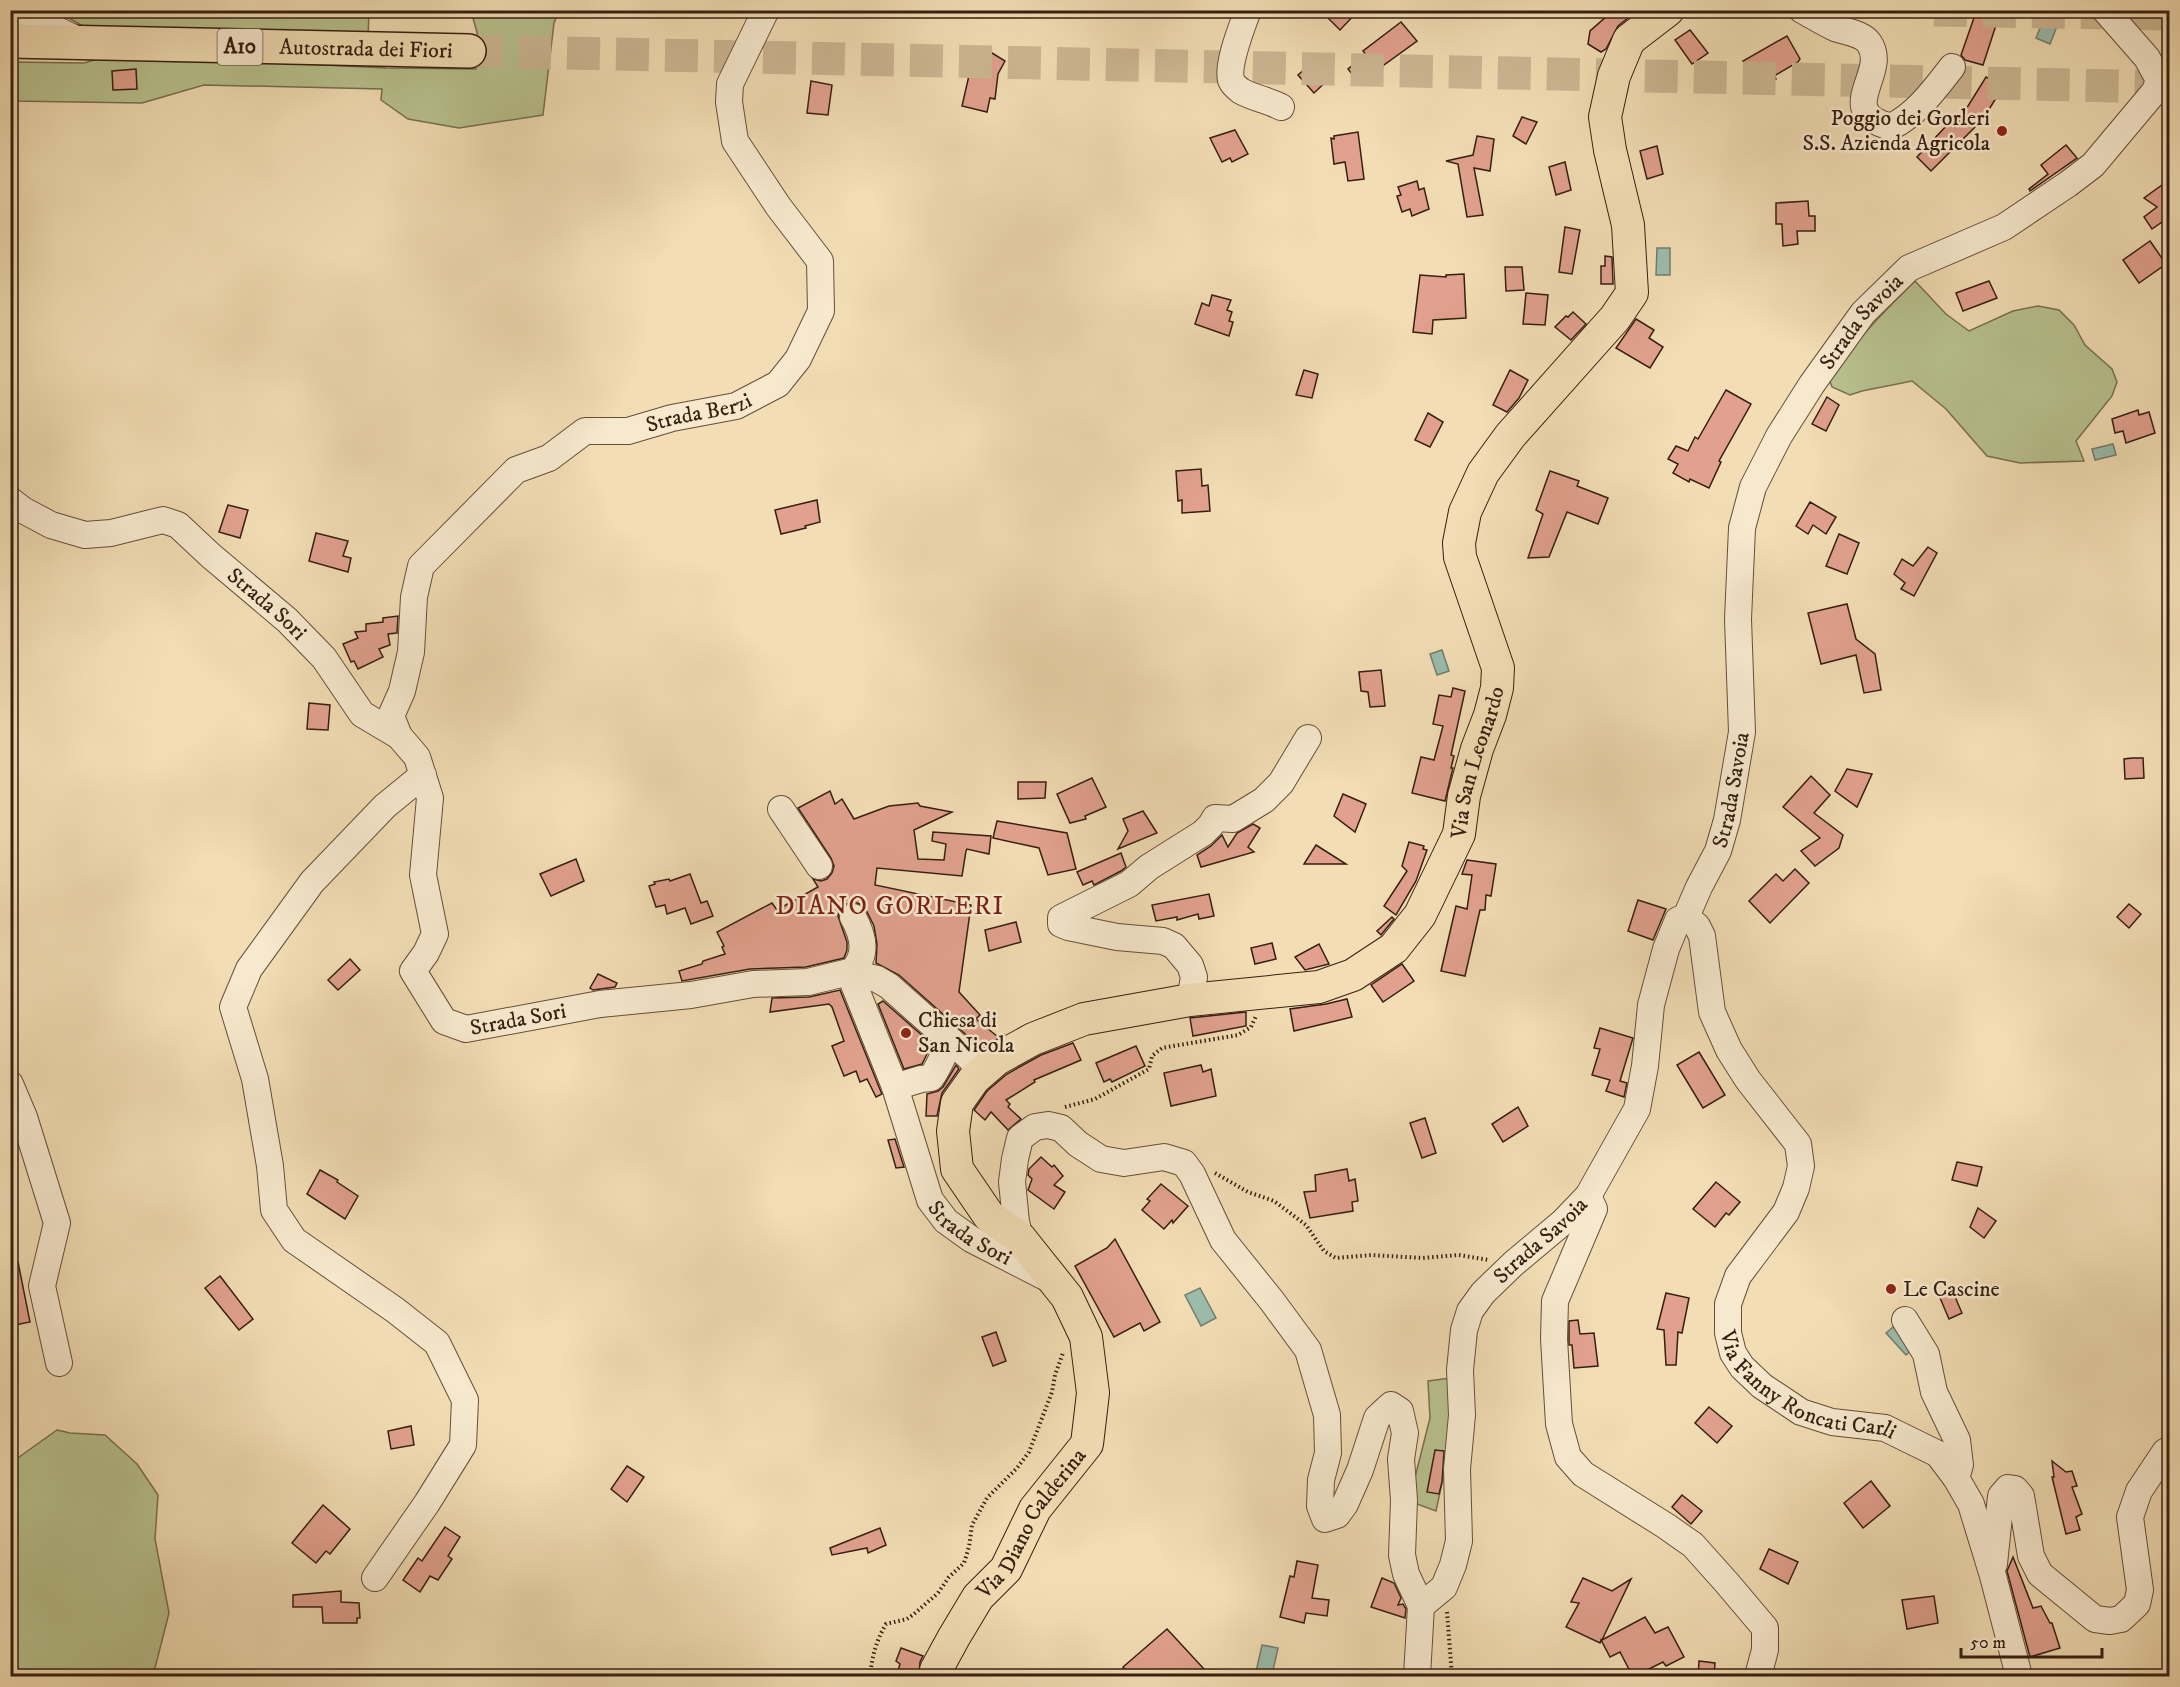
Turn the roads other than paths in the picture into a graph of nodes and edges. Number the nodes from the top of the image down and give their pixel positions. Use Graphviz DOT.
graph roads {
  1 [pos="766,10"];
  2 [pos="1248,10"];
  3 [pos="1668,10"];
  4 [pos="1803,10"];
  5 [pos="2105,10"];
  6 [pos="10,13"];
  7 [pos="10,41"];
  8 [pos="85,43"];
  9 [pos="469,51"];
  10 [pos="1952,66"];
  11 [pos="1281,107"];
  12 [pos="10,500"];
  13 [pos="399,736"];
  14 [pos="1308,738"];
  15 [pos="423,775"];
  16 [pos="781,808"];
  17 [pos="819,866"];
  18 [pos="853,916"];
  19 [pos="1686,917"];
  20 [pos="851,973"];
  21 [pos="1190,1000"];
  22 [pos="951,1041"];
  23 [pos="974,1079"];
  24 [pos="10,1084"];
  25 [pos="895,1087"];
  26 [pos="1588,1196"];
  27 [pos="1020,1238"];
  28 [pos="1056,1283"];
  29 [pos="1905,1320"];
  30 [pos="59,1363"];
  31 [pos="2169,1449"];
  32 [pos="1956,1478"];
  33 [pos="1993,1576"];
  34 [pos="375,1578"];
  35 [pos="1421,1606"];
  36 [pos="937,1677"];
  37 [pos="1417,1677"];
  38 [pos="1758,1677"];
  39 [pos="2019,1677"];
  1 -- 13 [label="street, Strada Berzi"];
  2 -- 11 [label="street"];
  3 -- 21 [label="main road, Via San Leonardo"];
  4 -- 10 [label="street"];
  5 -- 19 [label="street, Strada Savoia"];
  6 -- 8 [label="street"];
  7 -- 8 [label="highway, Autostrada dei Fiori / A10"];
  8 -- 9 [label="highway, Autostrada dei Fiori / A10"];
  12 -- 13 [label="street, Strada Sori"];
  13 -- 15 [label="street, Strada Sori"];
  14 -- 21 [label="street"];
  15 -- 20 [label="street, Strada Sori"];
  15 -- 34 [label="street"];
  16 -- 17 [label="street"];
  18 -- 20 [label="street"];
  19 -- 26 [label="street, Strada Savoia"];
  19 -- 32 [label="street, Via Fanny Roncati Carli"];
  20 -- 22 [label="street"];
  20 -- 25 [label="street, Strada Sori"];
  21 -- 23 [label="main road, Via San Leonardo"];
  22 -- 23 [label="street"];
  22 -- 25 [label="street"];
  23 -- 27 [label="main road, Via San Leonardo"];
  24 -- 30 [label="street"];
  25 -- 28 [label="street, Strada Sori"];
  26 -- 35 [label="street, Strada Savoia"];
  26 -- 38 [label="street"];
  27 -- 28 [label="main road, Via Diano Calderina"];
  27 -- 35 [label="street"];
  28 -- 36 [label="main road, Via Diano Calderina"];
  29 -- 32 [label="street"];
  31 -- 33 [label="street"];
  32 -- 33 [label="street, Via Fanny Roncati Carli"];
  33 -- 39 [label="street, Via Fanny Roncati Carli"];
  35 -- 37 [label="street"];
}
